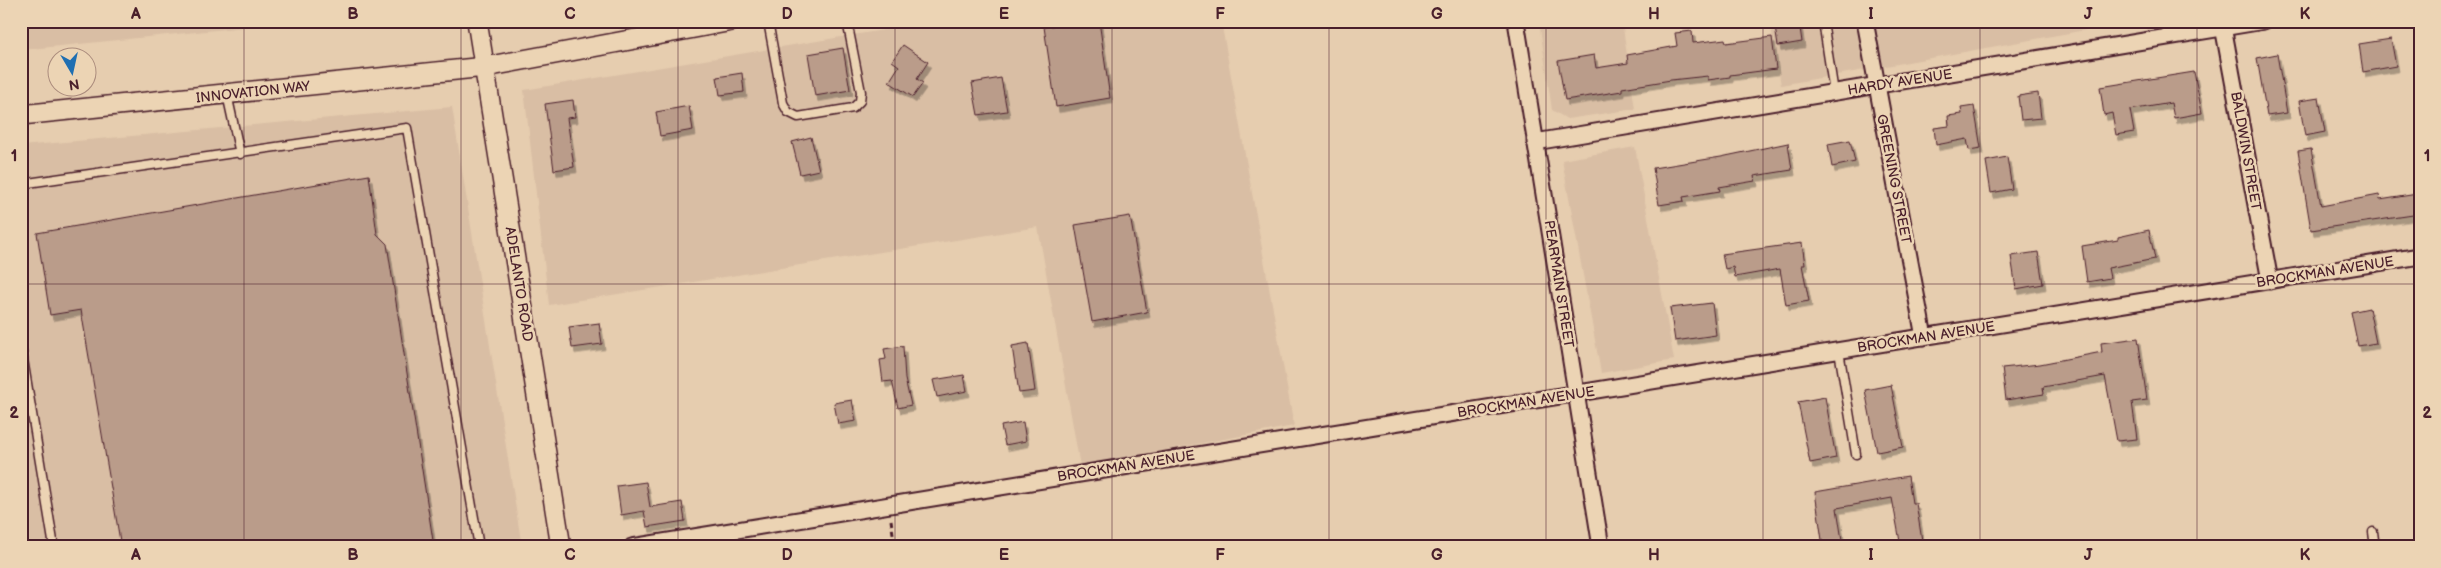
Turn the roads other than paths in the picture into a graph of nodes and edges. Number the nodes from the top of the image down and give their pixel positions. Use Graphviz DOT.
graph roads {
  1 [pos="477,21"];
  2 [pos="732,21"];
  3 [pos="768,21"];
  4 [pos="847,21"];
  5 [pos="1516,21"];
  6 [pos="1823,21"];
  7 [pos="1865,21"];
  8 [pos="2264,21"];
  9 [pos="2223,25"];
  10 [pos="485,68"];
  11 [pos="1876,86"];
  12 [pos="1834,93"];
  13 [pos="227,94"];
  14 [pos="21,114"];
  15 [pos="1536,142"];
  16 [pos="240,154"];
  17 [pos="21,184"];
  18 [pos="2420,256"];
  19 [pos="2270,281"];
  20 [pos="1924,337"];
  21 [pos="21,347"];
  22 [pos="1839,351"];
  23 [pos="1576,394"];
  24 [pos="1856,454"];
  25 [pos="2373,532"];
  26 [pos="54,547"];
  27 [pos="479,547"];
  28 [pos="561,547"];
  29 [pos="632,547"];
  30 [pos="1602,547"];
  31 [pos="2375,547"];
  1 -- 10 [label="street, ADELANTO ROAD"];
  2 -- 10 [label="street, INNOVATION WAY"];
  3 -- 4 [label="lane"];
  5 -- 15 [label="street, PEARMAIN STREET"];
  6 -- 12 [label="lane"];
  7 -- 11 [label="street, GREENING STREET"];
  8 -- 9 [label="street, HARDY AVENUE"];
  9 -- 11 [label="street, HARDY AVENUE"];
  9 -- 19 [label="street, BALDWIN STREET"];
  10 -- 13 [label="street, INNOVATION WAY"];
  10 -- 28 [label="street, ADELANTO ROAD"];
  11 -- 12 [label="street, HARDY AVENUE"];
  11 -- 20 [label="street, GREENING STREET"];
  12 -- 15 [label="street, HARDY AVENUE"];
  13 -- 14 [label="street, INNOVATION WAY"];
  13 -- 16 [label="lane"];
  15 -- 23 [label="street, PEARMAIN STREET"];
  16 -- 17 [label="lane"];
  16 -- 27 [label="lane"];
  18 -- 19 [label="street, BROCKMAN AVENUE"];
  19 -- 20 [label="street, BROCKMAN AVENUE"];
  20 -- 22 [label="street, BROCKMAN AVENUE"];
  21 -- 26 [label="lane"];
  22 -- 23 [label="street, BROCKMAN AVENUE"];
  22 -- 24 [label="lane"];
  23 -- 29 [label="street, BROCKMAN AVENUE"];
  23 -- 30 [label="street, PEARMAIN STREET"];
  25 -- 31 [label="lane"];
}
